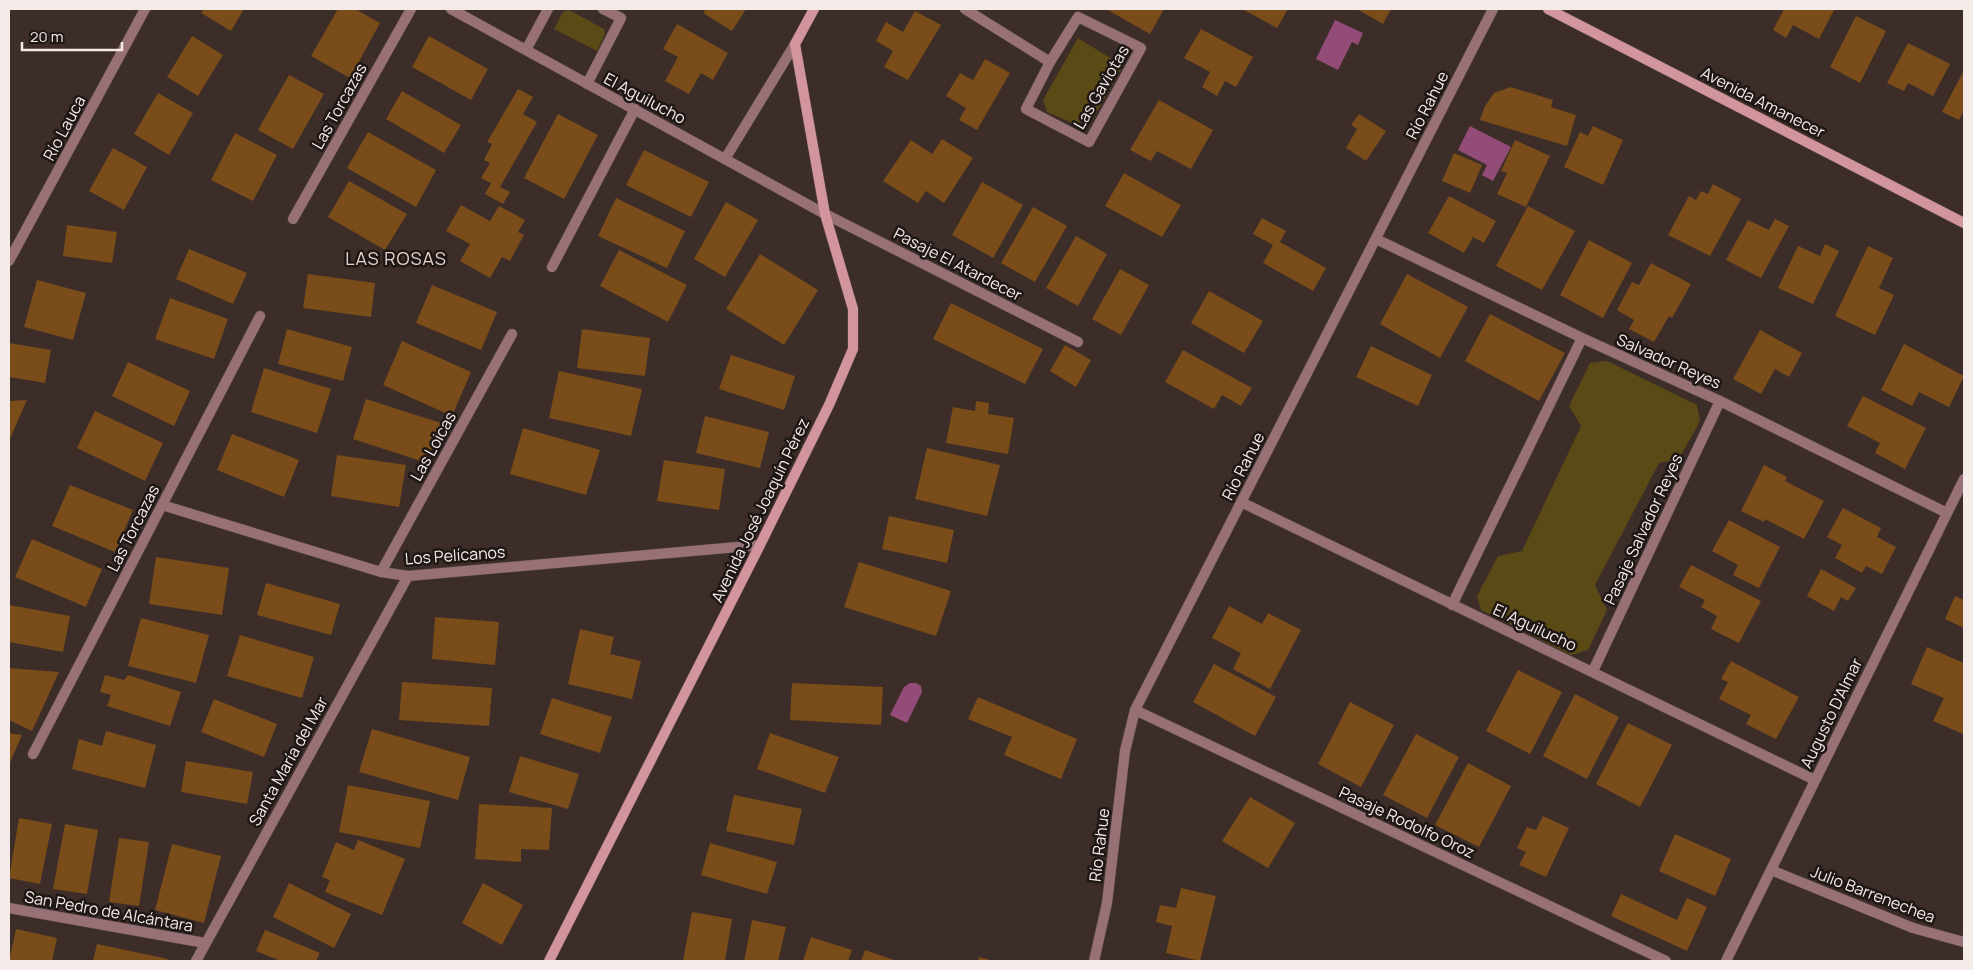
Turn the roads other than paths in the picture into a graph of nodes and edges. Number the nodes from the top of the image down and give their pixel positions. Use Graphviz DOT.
graph roads {
  1 [pos="145,9"];
  2 [pos="410,9"];
  3 [pos="451,9"];
  4 [pos="548,9"];
  5 [pos="603,9"];
  6 [pos="814,9"];
  7 [pos="965,9"];
  8 [pos="1493,9"];
  9 [pos="1548,9"];
  10 [pos="795,44"];
  11 [pos="526,50"];
  12 [pos="1050,62"];
  13 [pos="586,84"];
  14 [pos="635,109"];
  15 [pos="725,159"];
  16 [pos="825,214"];
  17 [pos="293,219"];
  18 [pos="1964,223"];
  19 [pos="1376,239"];
  20 [pos="9,261"];
  21 [pos="552,267"];
  22 [pos="260,316"];
  23 [pos="512,334"];
  24 [pos="1582,338"];
  25 [pos="1078,342"];
  26 [pos="1720,400"];
  27 [pos="1964,479"];
  28 [pos="1242,502"];
  29 [pos="162,505"];
  30 [pos="1947,513"];
  31 [pos="760,545"];
  32 [pos="381,572"];
  33 [pos="408,576"];
  34 [pos="1452,605"];
  35 [pos="1593,671"];
  36 [pos="1135,710"];
  37 [pos="33,754"];
  38 [pos="1815,780"];
  39 [pos="1771,870"];
  40 [pos="9,908"];
  41 [pos="1964,942"];
  42 [pos="204,943"];
  43 [pos="196,961"];
  44 [pos="549,961"];
  45 [pos="1094,961"];
  46 [pos="1666,961"];
  47 [pos="1726,961"];
  1 -- 20 [label="street, Río Lauca"];
  2 -- 17 [label="street, Las Torcazas"];
  3 -- 11 [label="street, El Aguilucho"];
  4 -- 11 [label="street"];
  5 -- 13 [label="street"];
  6 -- 10 [label="main road"];
  7 -- 12 [label="street"];
  8 -- 19 [label="street, Río Rahue"];
  9 -- 18 [label="main road, Avenida Amanecer"];
  10 -- 15 [label="street"];
  10 -- 16 [label="main road, Avenida José Joaquín Pérez"];
  11 -- 13 [label="street, El Aguilucho"];
  12 -- 12 [label="street, Las Gaviotas"];
  13 -- 14 [label="street, El Aguilucho"];
  14 -- 15 [label="street, El Aguilucho"];
  14 -- 21 [label="street"];
  15 -- 16 [label="street, El Aguilucho"];
  16 -- 25 [label="street, Pasaje El Atardecer"];
  16 -- 31 [label="main road, Avenida José Joaquín Pérez"];
  19 -- 24 [label="street, Salvador Reyes"];
  19 -- 28 [label="street, Río Rahue"];
  22 -- 29 [label="street, Las Torcazas"];
  23 -- 32 [label="street, Las Loicas"];
  24 -- 26 [label="street, Salvador Reyes"];
  24 -- 34 [label="street"];
  26 -- 30 [label="street, Salvador Reyes"];
  26 -- 35 [label="street, Pasaje Salvador Reyes"];
  27 -- 30 [label="street, Augusto D'Almar"];
  28 -- 34 [label="street, El Aguilucho"];
  28 -- 36 [label="street, Río Rahue"];
  29 -- 32 [label="street, Los Pelícanos"];
  29 -- 37 [label="street, Las Torcazas"];
  30 -- 38 [label="street, Augusto D'Almar"];
  31 -- 33 [label="street, Los Pelícanos"];
  31 -- 44 [label="main road, Avenida José Joaquín Pérez"];
  32 -- 33 [label="street, Los Pelícanos"];
  33 -- 42 [label="street, Santa María del Mar"];
  34 -- 35 [label="street, El Aguilucho"];
  35 -- 38 [label="street, El Aguilucho"];
  36 -- 45 [label="street, Río Rahue"];
  36 -- 46 [label="street, Pasaje Rodolfo Oroz"];
  38 -- 39 [label="street, Augusto D'Almar"];
  39 -- 41 [label="street, Julio Barrenechea"];
  39 -- 47 [label="street, Augusto D'Almar"];
  40 -- 42 [label="street, San Pedro de Alcántara"];
  42 -- 43 [label="street, Santa María del Mar"];
}
